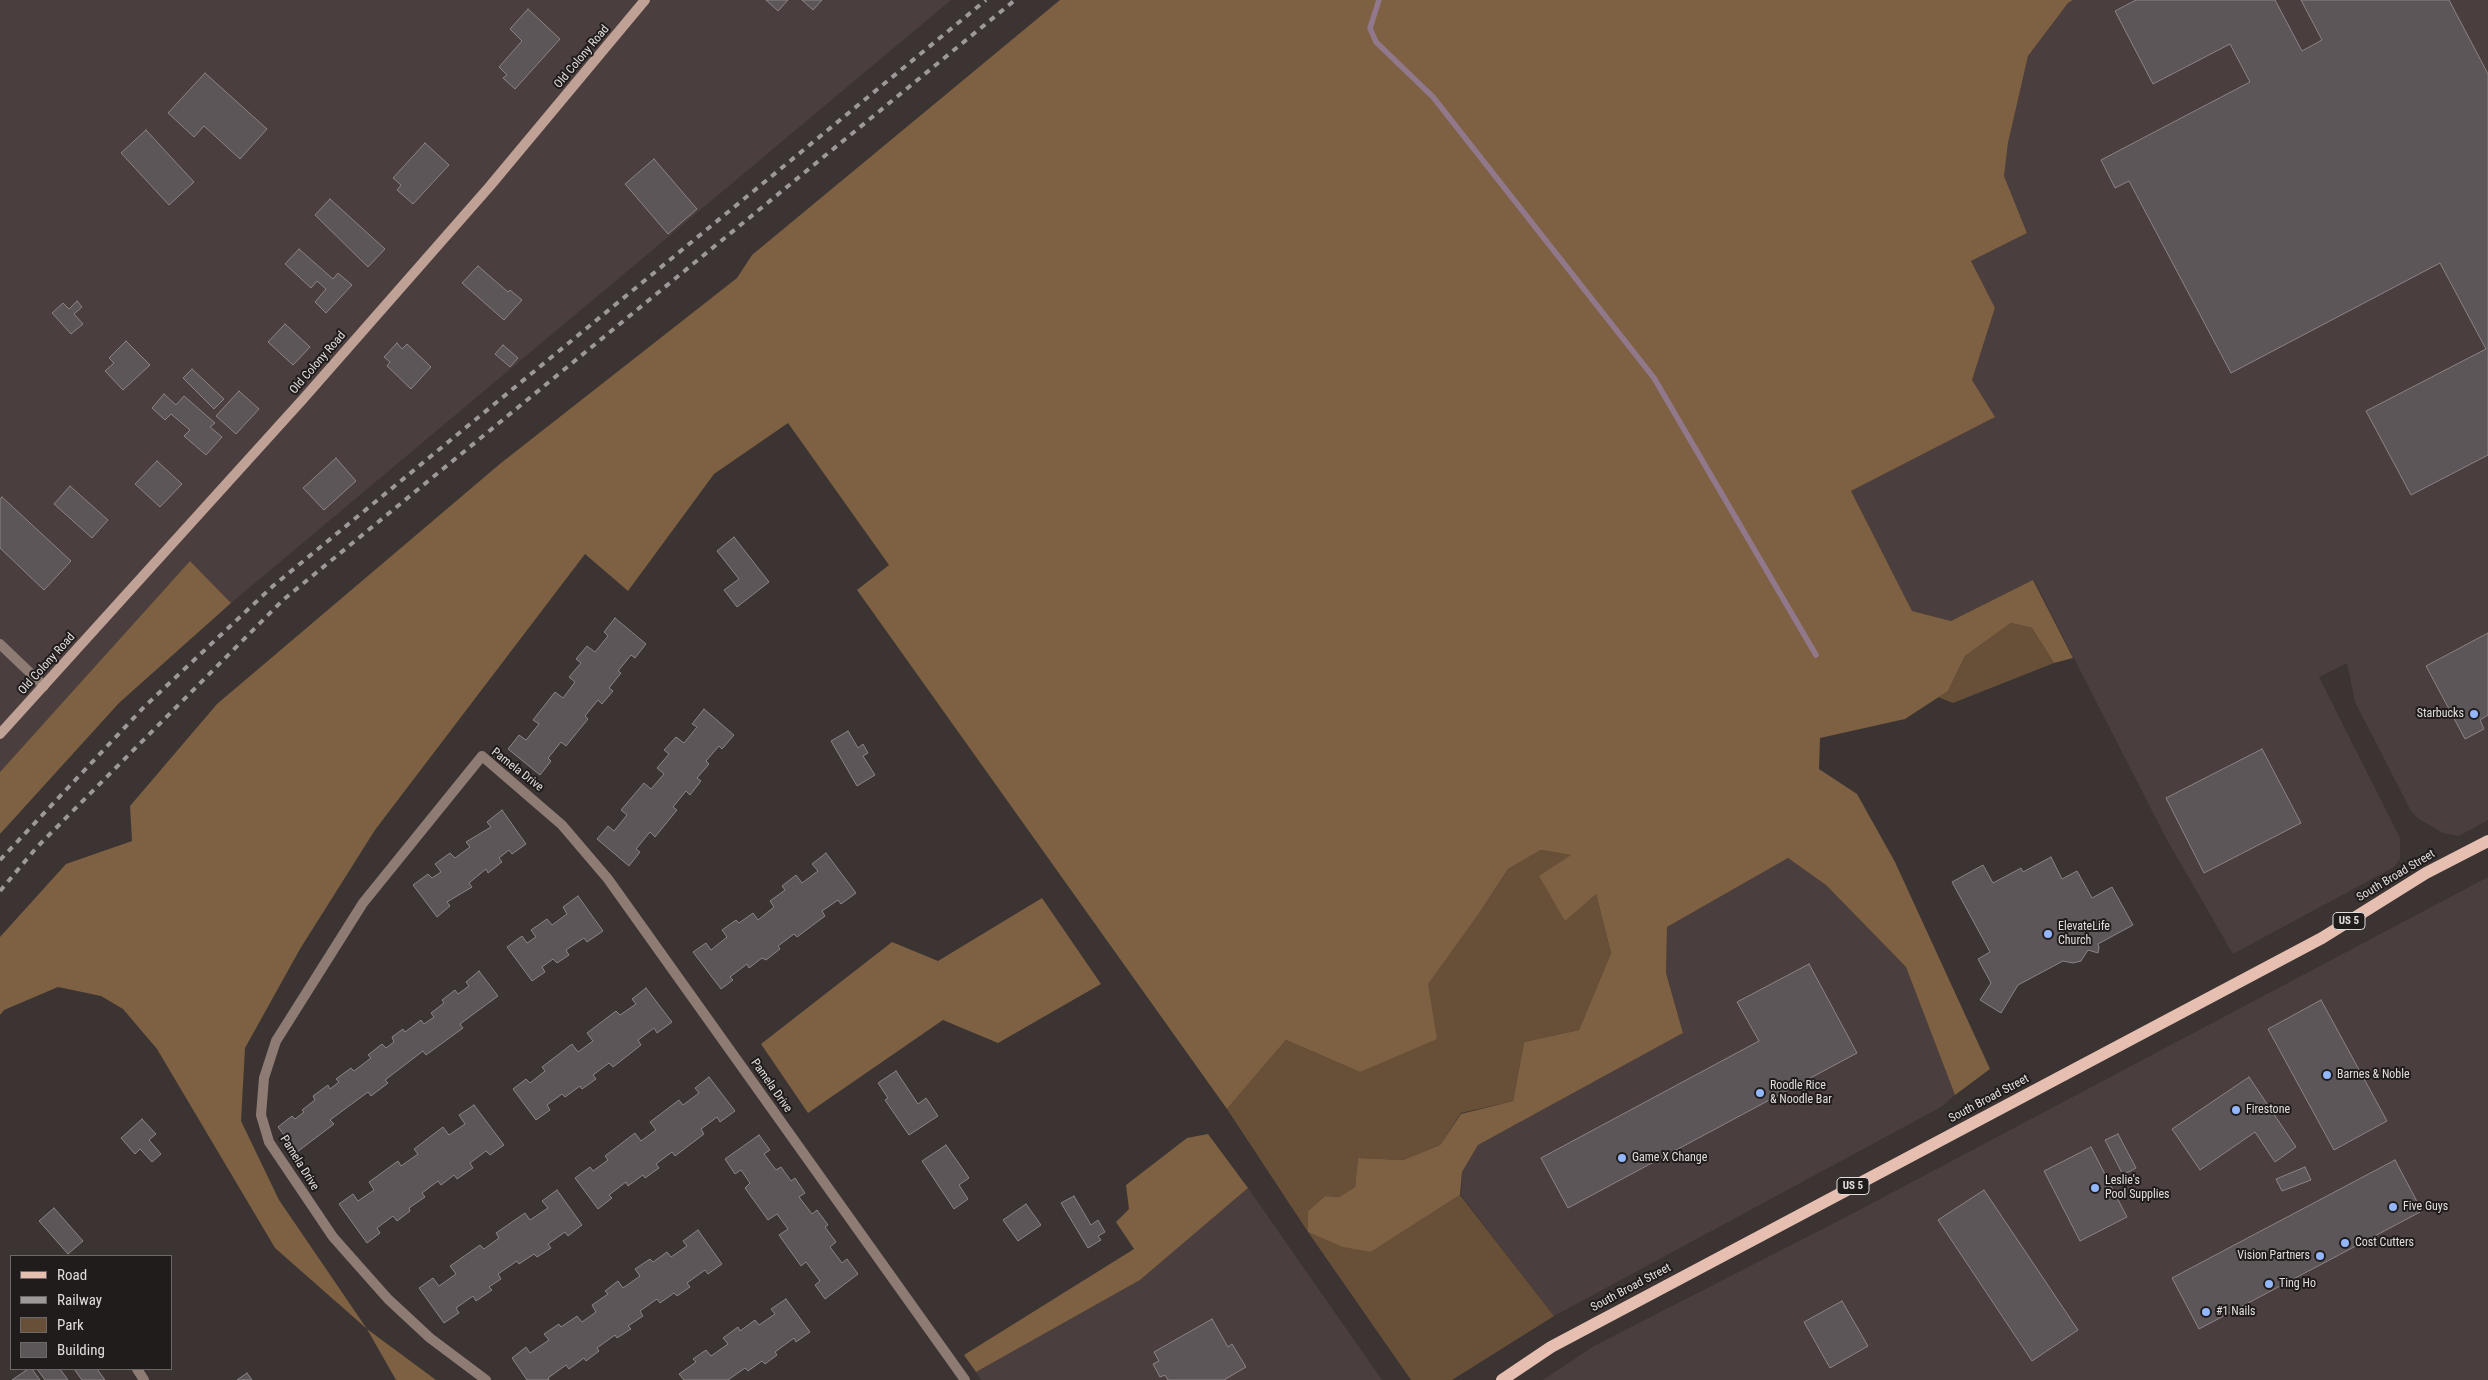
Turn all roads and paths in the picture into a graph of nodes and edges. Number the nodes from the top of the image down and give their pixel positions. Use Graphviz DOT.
graph roads {
  1 [pos="645,0"];
  2 [pos="0,644"];
  3 [pos="44,686"];
  4 [pos="0,734"];
  5 [pos="2488,841"];
  6 [pos="486,1380"];
  7 [pos="964,1380"];
  8 [pos="1502,1380"];
  1 -- 3 [label="main road, Old Colony Road"];
  2 -- 3 [label="street"];
  3 -- 4 [label="main road, Old Colony Road"];
  5 -- 8 [label="main road, South Broad Street / US 5"];
  6 -- 7 [label="street, Pamela Drive"];
}
